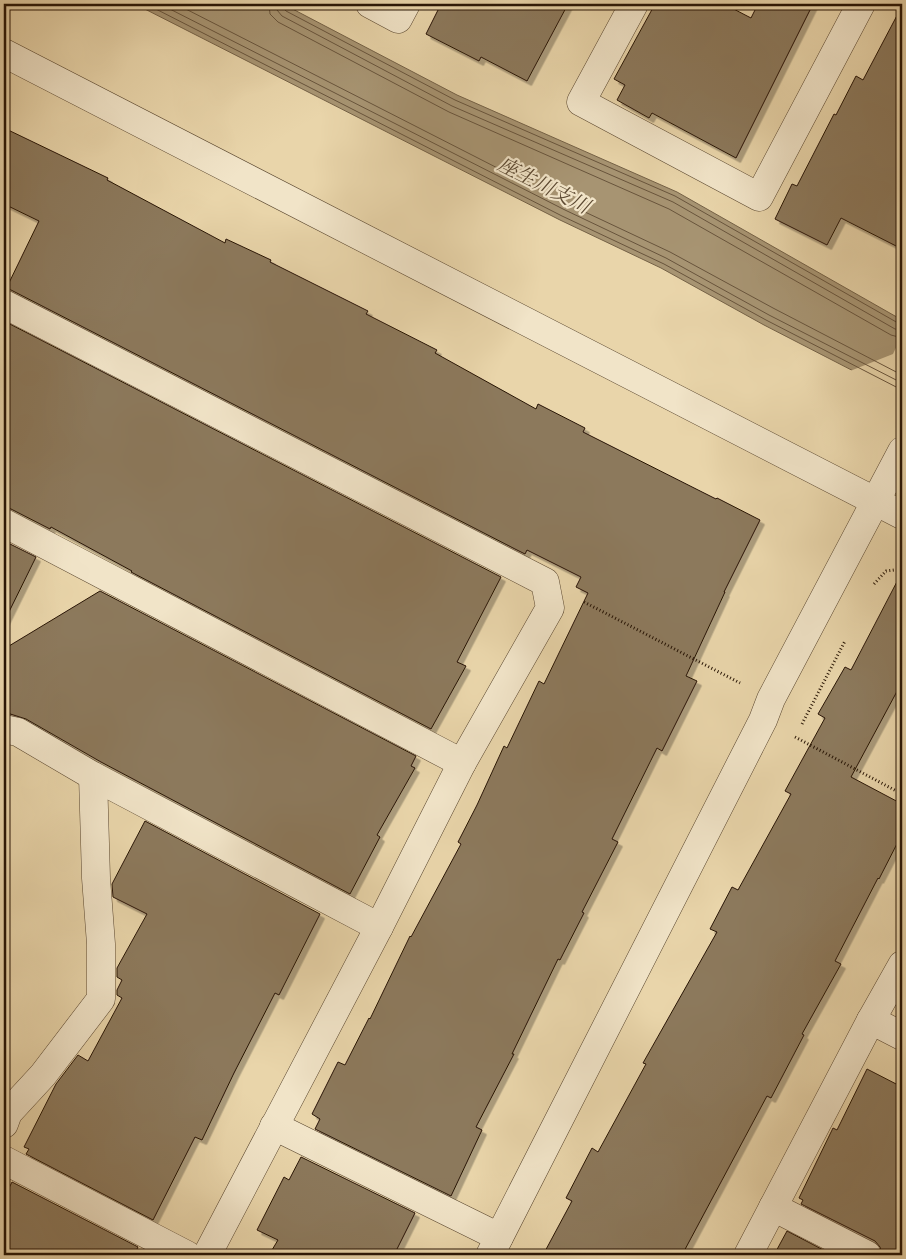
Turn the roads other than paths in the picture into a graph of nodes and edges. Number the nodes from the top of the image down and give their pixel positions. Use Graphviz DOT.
graph roads {
  1 [pos="370,4"];
  2 [pos="406,4"];
  3 [pos="634,4"];
  4 [pos="861,4"];
  5 [pos="4,53"];
  6 [pos="4,304"];
  7 [pos="900,454"];
  8 [pos="876,501"];
  9 [pos="902,515"];
  10 [pos="4,523"];
  11 [pos="4,729"];
  12 [pos="462,763"];
  13 [pos="93,776"];
  14 [pos="379,927"];
  15 [pos="902,965"];
  16 [pos="871,1020"];
  17 [pos="902,1036"];
  18 [pos="4,1124"];
  19 [pos="274,1126"];
  20 [pos="4,1160"];
  21 [pos="773,1207"];
  22 [pos="495,1246"];
  23 [pos="187,1255"];
  24 [pos="206,1255"];
  25 [pos="748,1255"];
  26 [pos="867,1255"];
  1 -- 2 [label="street"];
  3 -- 4 [label="street"];
  5 -- 8 [label="street"];
  6 -- 12 [label="street"];
  7 -- 8 [label="street"];
  8 -- 9 [label="street"];
  8 -- 22 [label="street"];
  10 -- 12 [label="street"];
  11 -- 13 [label="street"];
  12 -- 14 [label="street"];
  13 -- 14 [label="street"];
  13 -- 18 [label="street"];
  14 -- 19 [label="street"];
  15 -- 16 [label="street"];
  16 -- 17 [label="street"];
  16 -- 21 [label="street"];
  19 -- 22 [label="street"];
  19 -- 24 [label="street"];
  20 -- 23 [label="street"];
  21 -- 25 [label="street"];
  21 -- 26 [label="street"];
}
